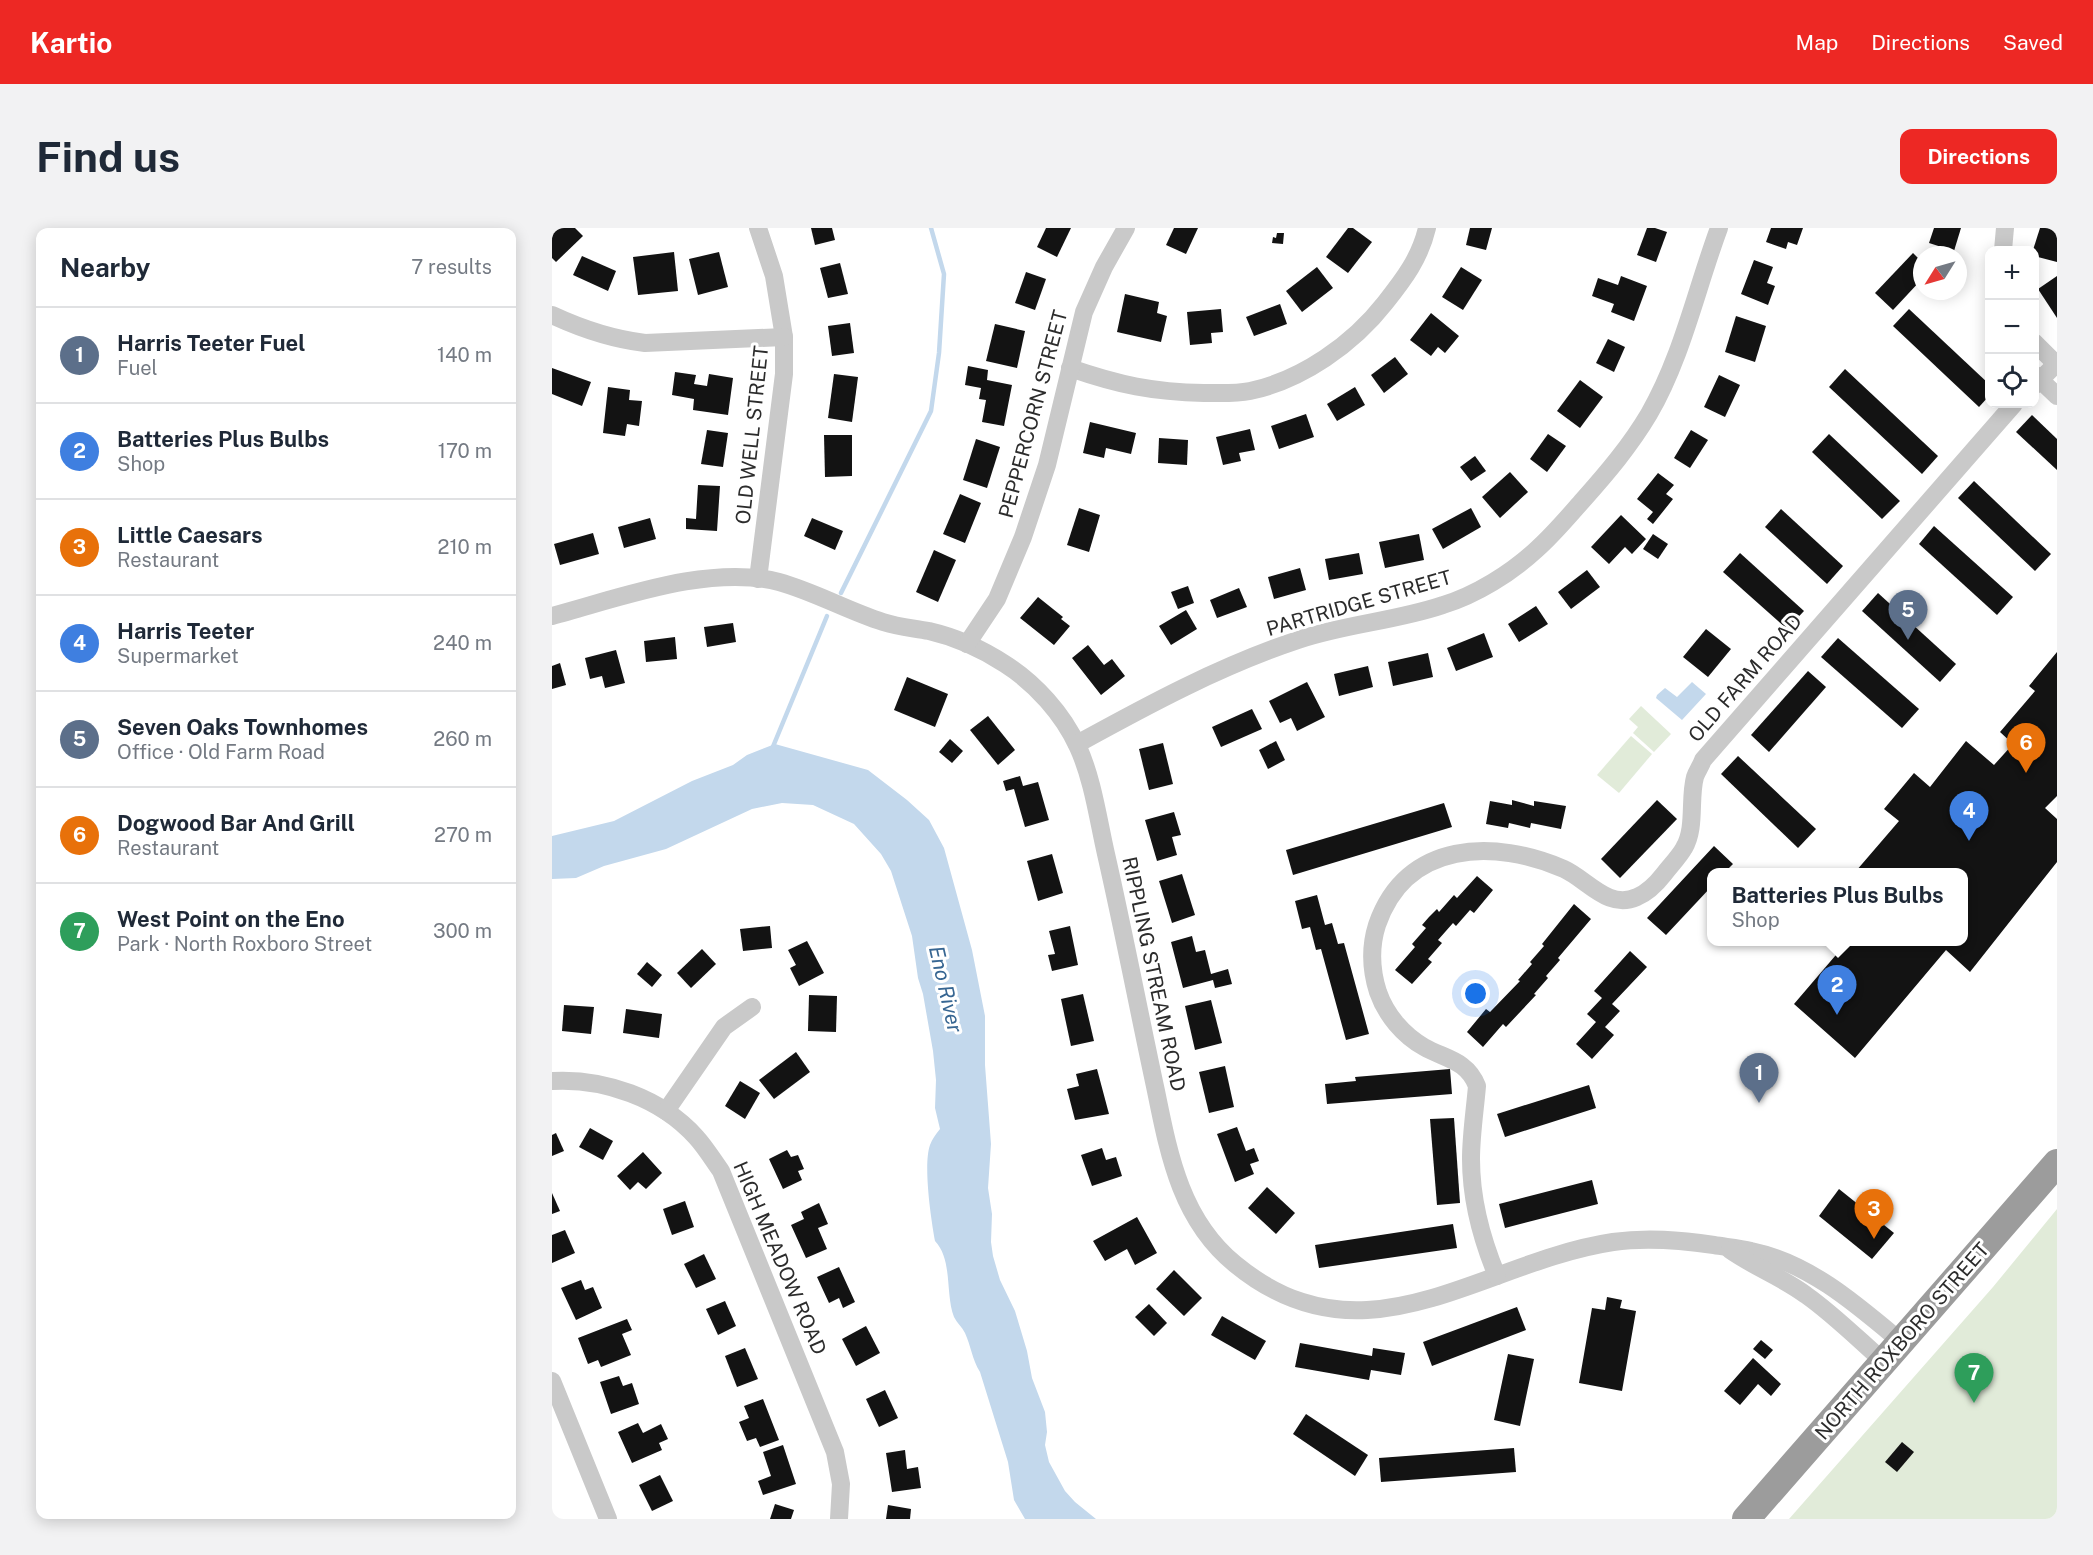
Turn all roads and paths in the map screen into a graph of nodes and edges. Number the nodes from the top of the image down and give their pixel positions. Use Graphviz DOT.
graph roads {
  1 [pos="758,228"];
  2 [pos="1126,228"];
  3 [pos="1427,228"];
  4 [pos="1719,228"];
  5 [pos="2005,228"];
  6 [pos="2003,246"];
  7 [pos="552,315"];
  8 [pos="784,337"];
  9 [pos="2039,347"];
  10 [pos="2057,364"];
  11 [pos="1070,368"];
  12 [pos="2039,378"];
  13 [pos="2039,382"];
  14 [pos="2057,396"];
  15 [pos="2011,408"];
  16 [pos="758,579"];
  17 [pos="552,616"];
  18 [pos="968,644"];
  19 [pos="1077,744"];
  20 [pos="752,1007"];
  21 [pos="552,1081"];
  22 [pos="666,1111"];
  23 [pos="2057,1163"];
  24 [pos="1726,1247"];
  25 [pos="1497,1276"];
  26 [pos="1892,1351"];
  27 [pos="552,1381"];
  28 [pos="608,1519"];
  29 [pos="839,1519"];
  30 [pos="1746,1519"];
  1 -- 8 [label="street, OLD WELL STREET"];
  2 -- 11 [label="street, PEPPERCORN STREET"];
  3 -- 11 [label="street"];
  4 -- 19 [label="street, PARTRIDGE STREET"];
  5 -- 6 [label="street"];
  7 -- 8 [label="street"];
  8 -- 16 [label="street, OLD WELL STREET"];
  9 -- 10 [label="street"];
  10 -- 12 [label="street"];
  11 -- 18 [label="street, PEPPERCORN STREET"];
  13 -- 14 [label="street"];
  15 -- 25 [label="street, OLD FARM ROAD"];
  16 -- 17 [label="street, RIPPLING STREAM ROAD"];
  16 -- 18 [label="street, RIPPLING STREAM ROAD"];
  18 -- 19 [label="street, RIPPLING STREAM ROAD"];
  19 -- 25 [label="street, RIPPLING STREAM ROAD"];
  20 -- 22 [label="street"];
  21 -- 22 [label="street, HIGH MEADOW ROAD"];
  22 -- 29 [label="street, HIGH MEADOW ROAD"];
  23 -- 26 [label="highway, NORTH ROXBORO STREET"];
  24 -- 25 [label="street, RIPPLING STREAM ROAD"];
  24 -- 26 [label="street, RIPPLING STREAM ROAD"];
  24 -- 26 [label="street, RIPPLING STREAM ROAD"];
  26 -- 30 [label="highway, NORTH ROXBORO STREET"];
  27 -- 28 [label="street"];
}
